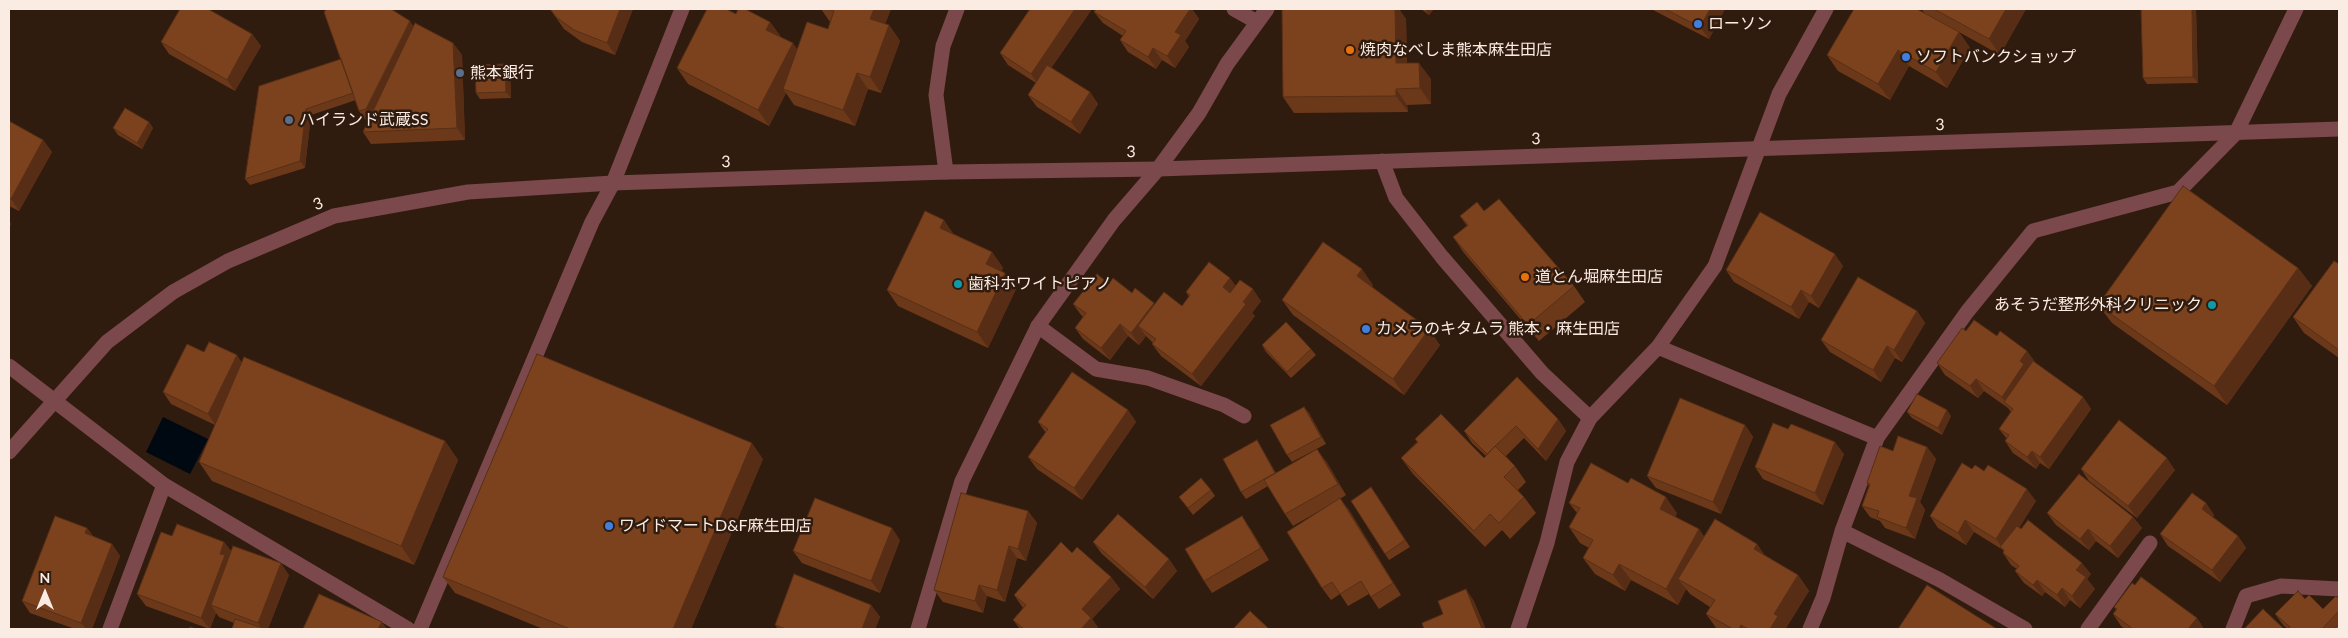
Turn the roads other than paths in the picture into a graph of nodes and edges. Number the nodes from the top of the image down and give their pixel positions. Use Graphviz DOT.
graph roads {
  1 [pos="682,9"];
  2 [pos="957,9"];
  3 [pos="1234,9"];
  4 [pos="1267,9"];
  5 [pos="1824,9"];
  6 [pos="2296,9"];
  7 [pos="1257,22"];
  8 [pos="2339,129"];
  9 [pos="2236,133"];
  10 [pos="1758,148"];
  11 [pos="1382,161"];
  12 [pos="1158,169"];
  13 [pos="946,172"];
  14 [pos="613,183"];
  15 [pos="1038,326"];
  16 [pos="1658,347"];
  17 [pos="9,366"];
  18 [pos="52,401"];
  19 [pos="1244,416"];
  20 [pos="1590,418"];
  21 [pos="1876,438"];
  22 [pos="9,452"];
  23 [pos="164,485"];
  24 [pos="1842,531"];
  25 [pos="2150,543"];
  26 [pos="2339,589"];
  27 [pos="110,629"];
  28 [pos="408,629"];
  29 [pos="420,629"];
  30 [pos="918,629"];
  31 [pos="1518,629"];
  32 [pos="1810,629"];
  33 [pos="2025,629"];
  34 [pos="2088,629"];
  35 [pos="2233,629"];
  1 -- 14 [label="street"];
  2 -- 13 [label="street"];
  3 -- 7 [label="street"];
  4 -- 7 [label="street"];
  5 -- 10 [label="street"];
  6 -- 9 [label="street"];
  7 -- 12 [label="street"];
  8 -- 9 [label="street, 3"];
  9 -- 10 [label="street, 3"];
  9 -- 21 [label="street"];
  10 -- 11 [label="street, 3"];
  10 -- 16 [label="street"];
  11 -- 12 [label="street, 3"];
  11 -- 20 [label="street"];
  12 -- 13 [label="street, 3"];
  12 -- 15 [label="street"];
  13 -- 14 [label="street, 3"];
  14 -- 18 [label="street, 3"];
  14 -- 29 [label="street"];
  15 -- 19 [label="street"];
  15 -- 30 [label="street"];
  16 -- 20 [label="street"];
  16 -- 21 [label="street"];
  17 -- 18 [label="street"];
  18 -- 22 [label="street, 3"];
  18 -- 23 [label="street"];
  20 -- 31 [label="street"];
  21 -- 24 [label="street"];
  23 -- 27 [label="street"];
  23 -- 28 [label="street"];
  24 -- 32 [label="street"];
  24 -- 33 [label="street"];
  25 -- 34 [label="street"];
  26 -- 35 [label="street"];
}
